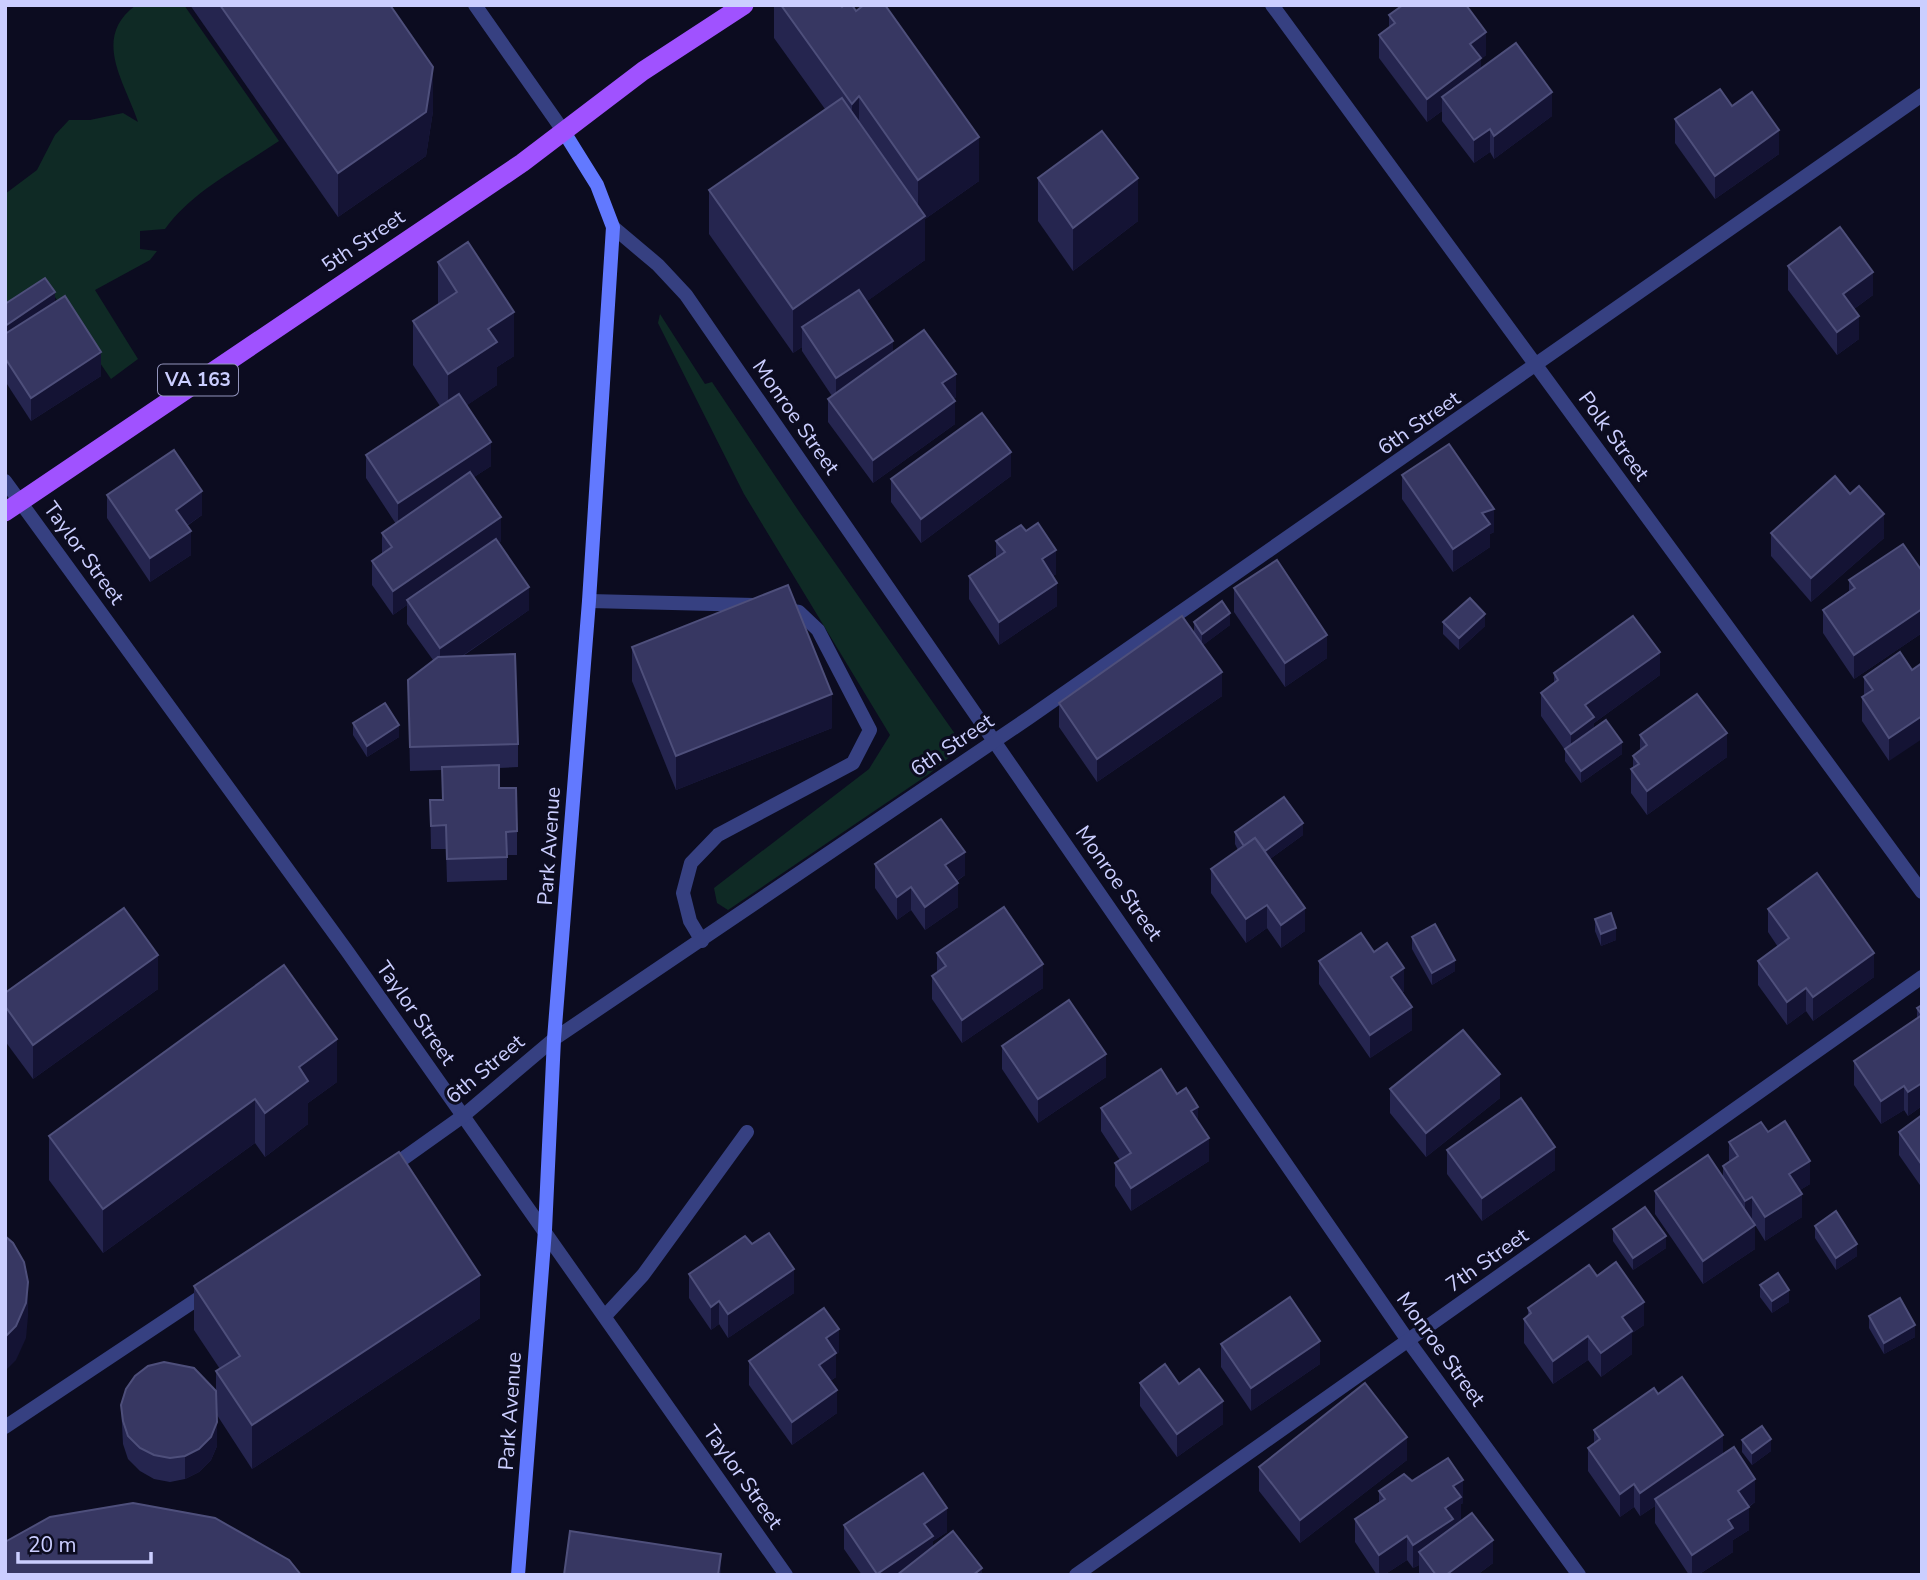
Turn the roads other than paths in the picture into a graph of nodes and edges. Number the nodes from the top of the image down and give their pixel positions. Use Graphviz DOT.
graph roads {
  1 [pos="475,5"];
  2 [pos="744,5"];
  3 [pos="1272,5"];
  4 [pos="1922,95"];
  5 [pos="564,132"];
  6 [pos="613,227"];
  7 [pos="1537,366"];
  8 [pos="5,481"];
  9 [pos="13,507"];
  10 [pos="589,601"];
  11 [pos="995,741"];
  12 [pos="1922,892"];
  13 [pos="702,941"];
  14 [pos="1922,977"];
  15 [pos="554,1039"];
  16 [pos="463,1115"];
  17 [pos="747,1132"];
  18 [pos="376,1178"];
  19 [pos="545,1230"];
  20 [pos="227,1280"];
  21 [pos="605,1315"];
  22 [pos="1409,1342"];
  23 [pos="5,1427"];
  24 [pos="518,1575"];
  25 [pos="786,1575"];
  26 [pos="1076,1575"];
  27 [pos="1579,1575"];
  1 -- 5 [label="street"];
  2 -- 5 [label="main road, 5th Street / VA 163"];
  3 -- 7 [label="street, Polk Street"];
  4 -- 7 [label="street, 6th Street"];
  5 -- 6 [label="main road, Park Avenue"];
  5 -- 9 [label="main road, 5th Street / VA 163"];
  6 -- 10 [label="main road, Park Avenue"];
  6 -- 11 [label="street, Monroe Street"];
  7 -- 11 [label="street, 6th Street"];
  7 -- 12 [label="street, Polk Street"];
  8 -- 9 [label="street, Taylor Street"];
  9 -- 16 [label="street, Taylor Street"];
  10 -- 13 [label="street"];
  10 -- 15 [label="main road, Park Avenue"];
  11 -- 13 [label="street, 6th Street"];
  11 -- 22 [label="street, Monroe Street"];
  13 -- 15 [label="street, 6th Street"];
  14 -- 22 [label="street, 7th Street"];
  15 -- 16 [label="street, 6th Street"];
  15 -- 19 [label="main road, Park Avenue"];
  16 -- 18 [label="street, 6th Street"];
  16 -- 19 [label="street, Taylor Street"];
  17 -- 21 [label="street"];
  19 -- 21 [label="street, Taylor Street"];
  19 -- 24 [label="main road, Park Avenue"];
  20 -- 23 [label="street"];
  21 -- 25 [label="street, Taylor Street"];
  22 -- 26 [label="street, 7th Street"];
  22 -- 27 [label="street, Monroe Street"];
}
